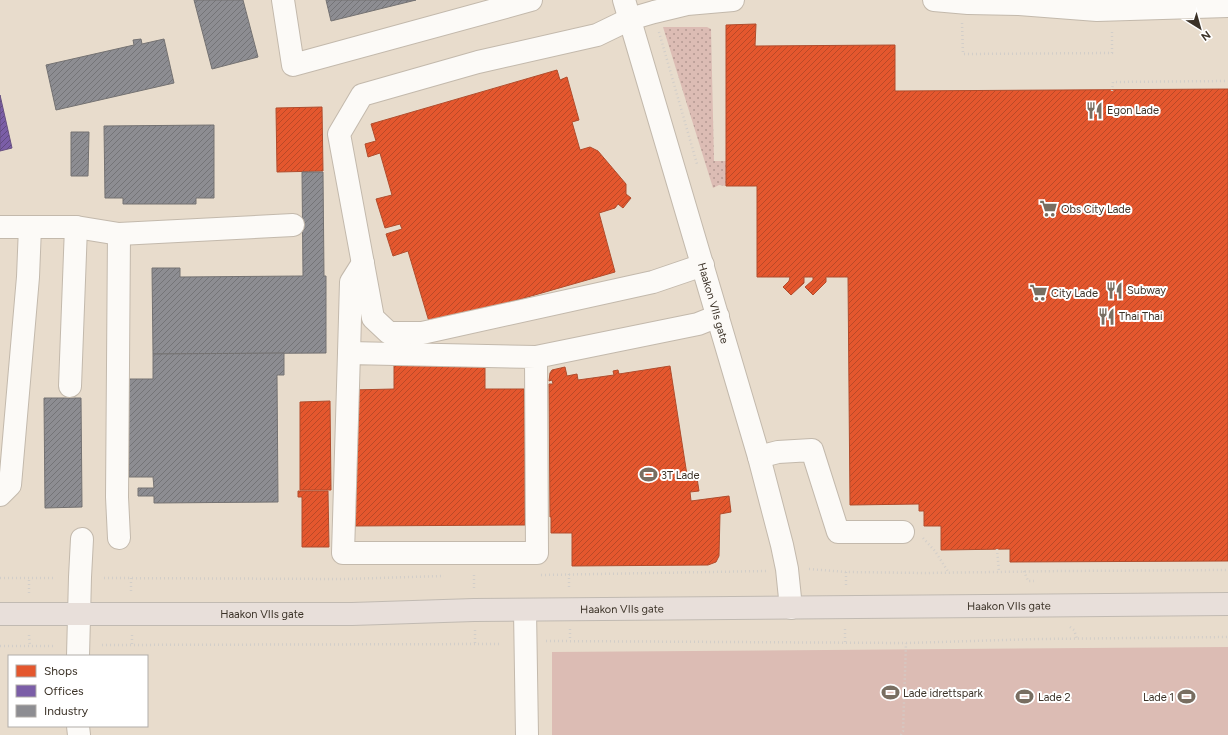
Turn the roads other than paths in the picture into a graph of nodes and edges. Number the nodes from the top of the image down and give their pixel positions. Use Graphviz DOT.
graph roads {
  1 [pos="283,0"];
  2 [pos="531,0"];
  3 [pos="734,0"];
  4 [pos="934,0"];
  5 [pos="1228,6"];
  6 [pos="627,9"];
  7 [pos="293,225"];
  8 [pos="30,226"];
  9 [pos="0,227"];
  10 [pos="76,227"];
  11 [pos="119,234"];
  12 [pos="363,263"];
  13 [pos="703,265"];
  14 [pos="718,316"];
  15 [pos="349,353"];
  16 [pos="536,357"];
  17 [pos="70,386"];
  18 [pos="759,457"];
  19 [pos="0,495"];
  20 [pos="903,532"];
  21 [pos="119,538"];
  22 [pos="82,539"];
  23 [pos="1228,604"];
  24 [pos="790,608"];
  25 [pos="525,610"];
  26 [pos="0,614"];
  27 [pos="79,615"];
  28 [pos="78,651"];
  29 [pos="527,735"];
  1 -- 2 [label="street"];
  3 -- 6 [label="street"];
  4 -- 5 [label="street"];
  6 -- 12 [label="street"];
  6 -- 13 [label="street, Haakon VIIs gate"];
  7 -- 11 [label="street"];
  8 -- 9 [label="street"];
  8 -- 10 [label="street"];
  8 -- 19 [label="street"];
  10 -- 11 [label="street"];
  10 -- 17 [label="street"];
  11 -- 21 [label="street"];
  12 -- 13 [label="street"];
  12 -- 15 [label="street"];
  13 -- 14 [label="street, Haakon VIIs gate"];
  14 -- 16 [label="street"];
  14 -- 18 [label="street, Haakon VIIs gate"];
  15 -- 16 [label="street"];
  15 -- 16 [label="street"];
  18 -- 20 [label="street"];
  18 -- 24 [label="street, Haakon VIIs gate"];
  22 -- 27 [label="street"];
  23 -- 24 [label="main road, Haakon VIIs gate"];
  24 -- 25 [label="main road, Haakon VIIs gate"];
  25 -- 27 [label="main road, Haakon VIIs gate"];
  25 -- 29 [label="street"];
  26 -- 27 [label="main road, Haakon VIIs gate"];
  27 -- 28 [label="street"];
}
